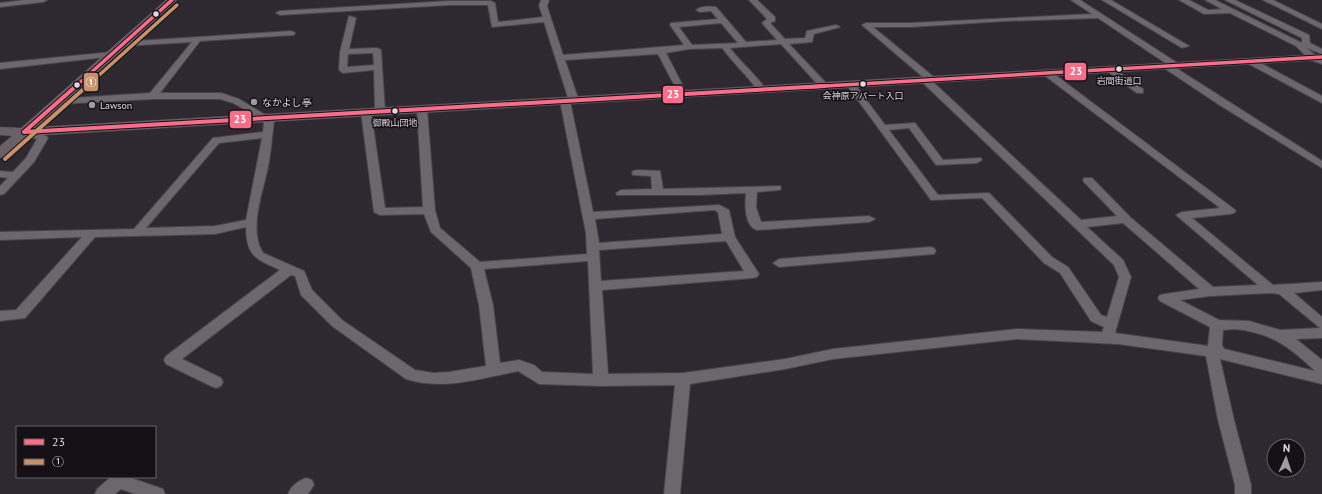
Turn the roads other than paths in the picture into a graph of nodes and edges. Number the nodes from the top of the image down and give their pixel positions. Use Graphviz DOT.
graph roads {
  1 [pos="43,0"];
  2 [pos="172,0"];
  3 [pos="545,0"];
  4 [pos="753,0"];
  5 [pos="1075,0"];
  6 [pos="1106,0"];
  7 [pos="1183,0"];
  8 [pos="1209,0"];
  9 [pos="1229,0"];
  10 [pos="1267,0"];
  11 [pos="451,1"];
  12 [pos="0,5"];
  13 [pos="700,10"];
  14 [pos="1230,10"];
  15 [pos="280,13"];
  16 [pos="1102,17"];
  17 [pos="1134,17"];
  18 [pos="352,18"];
  19 [pos="547,19"];
  20 [pos="723,21"];
  21 [pos="836,27"];
  22 [pos="1322,27"];
  23 [pos="291,33"];
  24 [pos="198,39"];
  25 [pos="783,42"];
  26 [pos="124,44"];
  27 [pos="743,44"];
  28 [pos="724,46"];
  29 [pos="1185,46"];
  30 [pos="689,47"];
  31 [pos="660,51"];
  32 [pos="344,52"];
  33 [pos="112,54"];
  34 [pos="1320,57"];
  35 [pos="561,58"];
  36 [pos="1250,61"];
  37 [pos="0,66"];
  38 [pos="1172,66"];
  39 [pos="378,67"];
  40 [pos="1110,69"];
  41 [pos="1047,73"];
  42 [pos="928,80"];
  43 [pos="850,84"];
  44 [pos="824,86"];
  45 [pos="762,90"];
  46 [pos="1140,91"];
  47 [pos="683,94"];
  48 [pos="153,96"];
  49 [pos="1322,100"];
  50 [pos="59,101"];
  51 [pos="570,101"];
  52 [pos="422,109"];
  53 [pos="366,112"];
  54 [pos="380,112"];
  55 [pos="266,118"];
  56 [pos="884,128"];
  57 [pos="0,131"];
  58 [pos="24,132"];
  59 [pos="267,135"];
  60 [pos="0,154"];
  61 [pos="977,160"];
  62 [pos="1322,164"];
  63 [pos="637,173"];
  64 [pos="0,174"];
  65 [pos="16,175"];
  66 [pos="1088,180"];
  67 [pos="776,188"];
  68 [pos="752,190"];
  69 [pos="0,192"];
  70 [pos="658,192"];
  71 [pos="621,193"];
  72 [pos="429,210"];
  73 [pos="589,216"];
  74 [pos="869,218"];
  75 [pos="1126,219"];
  76 [pos="251,222"];
  77 [pos="1078,224"];
  78 [pos="137,232"];
  79 [pos="92,233"];
  80 [pos="0,236"];
  81 [pos="729,237"];
  82 [pos="930,251"];
  83 [pos="594,252"];
  84 [pos="779,263"];
  85 [pos="477,266"];
  86 [pos="290,269"];
  87 [pos="596,286"];
  88 [pos="1322,286"];
  89 [pos="1276,290"];
  90 [pos="1210,292"];
  91 [pos="0,316"];
  92 [pos="1322,324"];
  93 [pos="1217,325"];
  94 [pos="1110,331"];
  95 [pos="1322,332"];
  96 [pos="1280,335"];
  97 [pos="1216,352"];
  98 [pos="494,369"];
  99 [pos="1322,369"];
  100 [pos="1322,378"];
  101 [pos="683,379"];
  102 [pos="601,380"];
  103 [pos="216,382"];
  104 [pos="102,494"];
  105 [pos="157,494"];
  106 [pos="672,494"];
  107 [pos="1243,494"];
  1 -- 12 [label="street"];
  2 -- 26 [label="street"];
  3 -- 19 [label="street"];
  4 -- 25 [label="street"];
  5 -- 16 [label="street"];
  6 -- 17 [label="street"];
  7 -- 14 [label="street"];
  8 -- 14 [label="street"];
  9 -- 34 [label="street"];
  10 -- 22 [label="street"];
  11 -- 15 [label="street"];
  11 -- 19 [label="street"];
  13 -- 20 [label="street"];
  14 -- 34 [label="street"];
  16 -- 17 [label="street"];
  16 -- 38 [label="street"];
  16 -- 42 [label="street"];
  17 -- 29 [label="street"];
  18 -- 32 [label="street"];
  19 -- 35 [label="street"];
  20 -- 27 [label="street"];
  20 -- 30 [label="street"];
  21 -- 25 [label="street"];
  23 -- 24 [label="street"];
  24 -- 26 [label="street"];
  24 -- 48 [label="street"];
  25 -- 27 [label="street"];
  25 -- 44 [label="street"];
  26 -- 33 [label="street"];
  27 -- 28 [label="street"];
  28 -- 30 [label="street"];
  28 -- 45 [label="street"];
  30 -- 31 [label="street"];
  31 -- 35 [label="street"];
  31 -- 47 [label="street"];
  32 -- 39 [label="street"];
  32 -- 39 [label="street"];
  33 -- 37 [label="street"];
  33 -- 50 [label="street"];
  34 -- 36 [label="street"];
  35 -- 51 [label="street"];
  36 -- 38 [label="street"];
  36 -- 49 [label="street"];
  38 -- 40 [label="street"];
  38 -- 62 [label="street"];
  39 -- 54 [label="street"];
  40 -- 41 [label="street"];
  40 -- 46 [label="street"];
  41 -- 42 [label="street"];
  41 -- 89 [label="street"];
  42 -- 43 [label="street"];
  42 -- 77 [label="street"];
  43 -- 44 [label="street"];
  43 -- 56 [label="street"];
  44 -- 45 [label="street"];
  45 -- 47 [label="street"];
  47 -- 51 [label="street"];
  48 -- 50 [label="street"];
  48 -- 55 [label="street"];
  50 -- 58 [label="street"];
  51 -- 52 [label="street"];
  51 -- 73 [label="street"];
  52 -- 54 [label="street"];
  52 -- 72 [label="street"];
  53 -- 54 [label="street"];
  53 -- 55 [label="street"];
  53 -- 72 [label="street"];
  55 -- 58 [label="street"];
  55 -- 59 [label="street"];
  56 -- 61 [label="street"];
  56 -- 94 [label="street"];
  57 -- 58 [label="street"];
  58 -- 60 [label="street"];
  58 -- 65 [label="street"];
  59 -- 76 [label="street"];
  59 -- 78 [label="street"];
  63 -- 70 [label="street"];
  64 -- 65 [label="street"];
  65 -- 69 [label="street"];
  66 -- 75 [label="street"];
  67 -- 68 [label="street"];
  68 -- 70 [label="street"];
  68 -- 74 [label="street"];
  70 -- 71 [label="street"];
  72 -- 85 [label="street"];
  73 -- 81 [label="street"];
  73 -- 83 [label="street"];
  75 -- 77 [label="street"];
  75 -- 90 [label="street"];
  76 -- 78 [label="street"];
  76 -- 86 [label="street"];
  77 -- 94 [label="street"];
  78 -- 79 [label="street"];
  79 -- 80 [label="street"];
  79 -- 91 [label="street"];
  81 -- 83 [label="street"];
  81 -- 87 [label="street"];
  82 -- 84 [label="street"];
  83 -- 85 [label="street"];
  83 -- 87 [label="street"];
  85 -- 98 [label="street"];
  86 -- 98 [label="street"];
  86 -- 103 [label="street"];
  87 -- 102 [label="street"];
  88 -- 89 [label="street"];
  89 -- 90 [label="street"];
  89 -- 92 [label="street"];
  90 -- 93 [label="street"];
  93 -- 96 [label="street"];
  93 -- 97 [label="street"];
  94 -- 97 [label="street"];
  94 -- 101 [label="street"];
  95 -- 96 [label="street"];
  96 -- 99 [label="street"];
  97 -- 100 [label="street"];
  97 -- 107 [label="street"];
  98 -- 102 [label="street"];
  101 -- 102 [label="street"];
  101 -- 106 [label="street"];
  104 -- 105 [label="street"];
}
